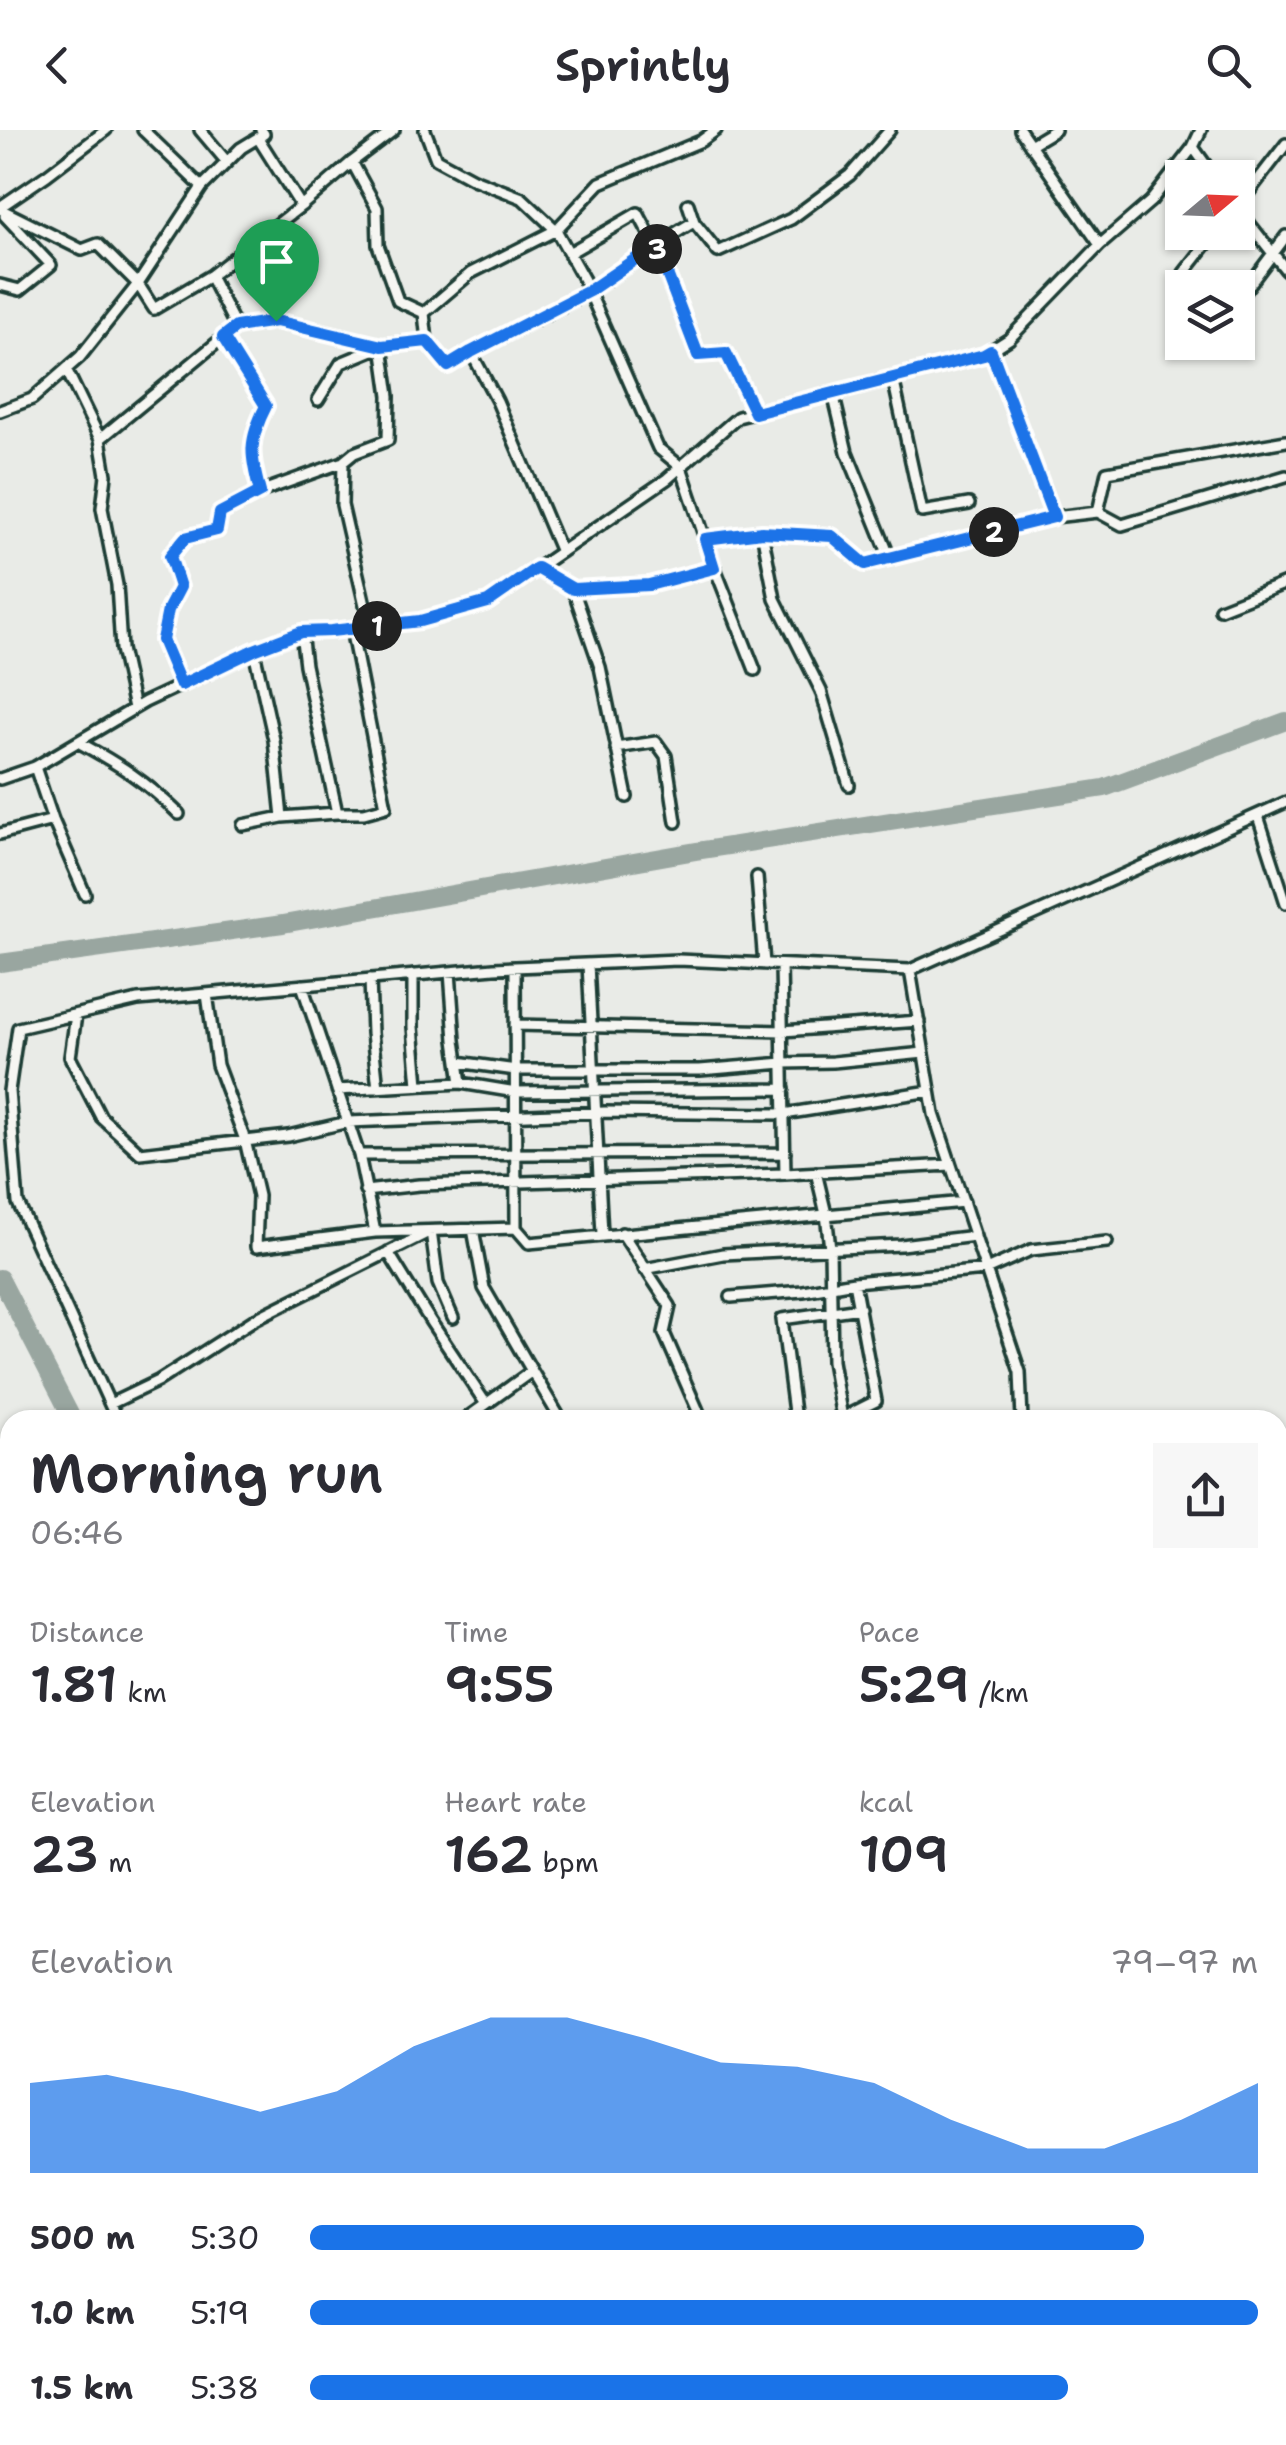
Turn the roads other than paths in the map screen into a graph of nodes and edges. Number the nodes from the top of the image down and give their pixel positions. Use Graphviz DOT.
graph roads {
  1 [pos="106,130"];
  2 [pos="143,130"];
  3 [pos="200,130"];
  4 [pos="394,130"];
  5 [pos="425,130"];
  6 [pos="716,130"];
  7 [pos="890,130"];
  8 [pos="1020,130"];
  9 [pos="1055,130"];
  10 [pos="1200,130"];
  11 [pos="260,134"];
  12 [pos="1286,144"];
  13 [pos="1030,145"];
  14 [pos="1193,147"];
  15 [pos="1202,160"];
  16 [pos="227,162"];
  17 [pos="352,162"];
  18 [pos="1255,185"];
  19 [pos="202,188"];
  20 [pos="688,204"];
  21 [pos="301,206"];
  22 [pos="0,209"];
  23 [pos="694,222"];
  24 [pos="1255,229"];
  25 [pos="556,230"];
  26 [pos="1286,236"];
  27 [pos="656,245"];
  28 [pos="1100,245"];
  29 [pos="1202,250"];
  30 [pos="569,253"];
  31 [pos="1273,253"];
  32 [pos="1186,270"];
  33 [pos="1286,270"];
  34 [pos="210,276"];
  35 [pos="1255,277"];
  36 [pos="138,284"];
  37 [pos="0,285"];
  38 [pos="589,291"];
  39 [pos="424,313"];
  40 [pos="236,327"];
  41 [pos="223,337"];
  42 [pos="427,341"];
  43 [pos="382,346"];
  44 [pos="991,351"];
  45 [pos="471,352"];
  46 [pos="66,369"];
  47 [pos="894,378"];
  48 [pos="833,393"];
  49 [pos="318,400"];
  50 [pos="0,411"];
  51 [pos="755,413"];
  52 [pos="100,439"];
  53 [pos="1286,441"];
  54 [pos="342,462"];
  55 [pos="680,467"];
  56 [pos="1286,476"];
  57 [pos="260,492"];
  58 [pos="968,504"];
  59 [pos="1098,512"];
  60 [pos="1054,517"];
  61 [pos="762,532"];
  62 [pos="705,539"];
  63 [pos="561,552"];
  64 [pos="890,558"];
  65 [pos="537,568"];
  66 [pos="714,568"];
  67 [pos="1286,582"];
  68 [pos="573,589"];
  69 [pos="1220,608"];
  70 [pos="370,626"];
  71 [pos="351,629"];
  72 [pos="301,632"];
  73 [pos="254,650"];
  74 [pos="755,670"];
  75 [pos="181,685"];
  76 [pos="134,708"];
  77 [pos="78,742"];
  78 [pos="616,748"];
  79 [pos="35,766"];
  80 [pos="0,780"];
  81 [pos="849,785"];
  82 [pos="628,797"];
  83 [pos="1286,802"];
  84 [pos="336,813"];
  85 [pos="179,814"];
  86 [pos="1258,816"];
  87 [pos="282,817"];
  88 [pos="53,820"];
  89 [pos="676,822"];
  90 [pos="242,825"];
  91 [pos="0,834"];
  92 [pos="756,878"];
  93 [pos="84,894"];
  94 [pos="1286,903"];
  95 [pos="588,964"];
  96 [pos="764,964"];
  97 [pos="782,965"];
  98 [pos="515,967"];
  99 [pos="910,970"];
  100 [pos="450,972"];
  101 [pos="413,975"];
  102 [pos="370,979"];
  103 [pos="302,985"];
  104 [pos="207,994"];
  105 [pos="76,1014"];
  106 [pos="919,1021"];
  107 [pos="515,1024"];
  108 [pos="591,1028"];
  109 [pos="783,1031"];
  110 [pos="924,1053"];
  111 [pos="458,1062"];
  112 [pos="783,1063"];
  113 [pos="516,1070"];
  114 [pos="590,1070"];
  115 [pos="461,1083"];
  116 [pos="418,1086"];
  117 [pos="378,1088"];
  118 [pos="784,1089"];
  119 [pos="337,1090"];
  120 [pos="594,1090"];
  121 [pos="930,1091"];
  122 [pos="516,1092"];
  123 [pos="595,1113"];
  124 [pos="784,1114"];
  125 [pos="516,1117"];
  126 [pos="348,1122"];
  127 [pos="244,1140"];
  128 [pos="785,1153"];
  129 [pos="516,1154"];
  130 [pos="598,1154"];
  131 [pos="358,1155"];
  132 [pos="951,1165"];
  133 [pos="816,1172"];
  134 [pos="785,1174"];
  135 [pos="599,1181"];
  136 [pos="516,1182"];
  137 [pos="365,1191"];
  138 [pos="964,1202"];
  139 [pos="826,1214"];
  140 [pos="516,1228"];
  141 [pos="473,1230"];
  142 [pos="430,1231"];
  143 [pos="375,1232"];
  144 [pos="622,1233"];
  145 [pos="602,1234"];
  146 [pos="975,1236"];
  147 [pos="1107,1242"];
  148 [pos="830,1248"];
  149 [pos="388,1252"];
  150 [pos="644,1269"];
  151 [pos="986,1270"];
  152 [pos="854,1282"];
  153 [pos="830,1286"];
  154 [pos="732,1297"];
  155 [pos="860,1308"];
  156 [pos="832,1311"];
  157 [pos="454,1318"];
  158 [pos="532,1371"];
  159 [pos="110,1404"];
  160 [pos="486,1404"];
  161 [pos="113,1410"];
  162 [pos="478,1410"];
  163 [pos="555,1410"];
  164 [pos="698,1410"];
  165 [pos="794,1410"];
  166 [pos="839,1410"];
  167 [pos="858,1410"];
  168 [pos="1022,1410"];
  1 -- 22 [label="street"];
  2 -- 19 [label="street"];
  3 -- 16 [label="street"];
  4 -- 17 [label="street"];
  5 -- 25 [label="street"];
  6 -- 25 [label="street"];
  7 -- 23 [label="street"];
  8 -- 13 [label="street"];
  9 -- 13 [label="street"];
  10 -- 14 [label="street"];
  11 -- 16 [label="street"];
  11 -- 21 [label="street"];
  12 -- 18 [label="street"];
  13 -- 28 [label="street"];
  14 -- 15 [label="street"];
  14 -- 28 [label="street"];
  16 -- 19 [label="street"];
  17 -- 21 [label="street"];
  17 -- 39 [label="street"];
  19 -- 36 [label="street"];
  20 -- 23 [label="street"];
  21 -- 34 [label="street"];
  22 -- 36 [label="street"];
  22 -- 37 [label="street"];
  23 -- 27 [label="street"];
  24 -- 31 [label="street"];
  25 -- 30 [label="street"];
  25 -- 39 [label="street"];
  26 -- 31 [label="street"];
  27 -- 30 [label="street"];
  27 -- 38 [label="street"];
  27 -- 51 [label="street"];
  28 -- 44 [label="street"];
  29 -- 32 [label="street"];
  30 -- 38 [label="street"];
  31 -- 33 [label="street"];
  31 -- 35 [label="street"];
  34 -- 36 [label="street"];
  34 -- 40 [label="street"];
  36 -- 46 [label="street"];
  38 -- 45 [label="street"];
  38 -- 55 [label="street"];
  39 -- 42 [label="street"];
  40 -- 41 [label="street"];
  40 -- 43 [label="street"];
  41 -- 52 [label="street"];
  41 -- 57 [label="street"];
  42 -- 43 [label="street"];
  42 -- 45 [label="street"];
  43 -- 49 [label="street"];
  43 -- 54 [label="street"];
  44 -- 47 [label="street"];
  44 -- 60 [label="street"];
  45 -- 63 [label="street"];
  46 -- 50 [label="street"];
  46 -- 52 [label="street"];
  47 -- 48 [label="street"];
  47 -- 58 [label="street"];
  48 -- 51 [label="street"];
  48 -- 64 [label="street"];
  51 -- 55 [label="street"];
  52 -- 76 [label="street"];
  53 -- 59 [label="street"];
  54 -- 57 [label="street"];
  54 -- 70 [label="street"];
  55 -- 62 [label="street"];
  55 -- 63 [label="street"];
  56 -- 59 [label="street"];
  57 -- 75 [label="street"];
  59 -- 60 [label="street"];
  60 -- 64 [label="street"];
  61 -- 62 [label="street"];
  61 -- 64 [label="street"];
  61 -- 81 [label="street"];
  62 -- 66 [label="street"];
  63 -- 65 [label="street"];
  65 -- 68 [label="street"];
  65 -- 70 [label="street"];
  66 -- 68 [label="street"];
  66 -- 74 [label="street"];
  67 -- 69 [label="street"];
  68 -- 78 [label="street"];
  70 -- 71 [label="street"];
  71 -- 72 [label="street"];
  71 -- 84 [label="street"];
  72 -- 73 [label="street"];
  72 -- 84 [label="street"];
  73 -- 75 [label="street"];
  73 -- 87 [label="street"];
  75 -- 76 [label="street"];
  76 -- 77 [label="street"];
  77 -- 79 [label="street"];
  77 -- 85 [label="street"];
  78 -- 82 [label="street"];
  78 -- 89 [label="street"];
  79 -- 80 [label="street"];
  79 -- 88 [label="street"];
  83 -- 86 [label="street"];
  84 -- 87 [label="street"];
  86 -- 94 [label="street"];
  86 -- 99 [label="street"];
  87 -- 90 [label="street"];
  88 -- 91 [label="street"];
  88 -- 93 [label="street"];
  92 -- 96 [label="street"];
  95 -- 96 [label="street"];
  95 -- 98 [label="street"];
  95 -- 108 [label="street"];
  96 -- 97 [label="street"];
  97 -- 99 [label="street"];
  97 -- 109 [label="street"];
  98 -- 100 [label="street"];
  98 -- 107 [label="street"];
  99 -- 106 [label="street"];
  100 -- 101 [label="street"];
  100 -- 111 [label="street"];
  101 -- 102 [label="street"];
  101 -- 116 [label="street"];
  102 -- 103 [label="street"];
  102 -- 117 [label="street"];
  103 -- 104 [label="street"];
  103 -- 119 [label="street"];
  104 -- 105 [label="street"];
  104 -- 127 [label="street"];
  105 -- 127 [label="street"];
  105 -- 159 [label="street"];
  106 -- 109 [label="street"];
  106 -- 110 [label="street"];
  107 -- 108 [label="street"];
  107 -- 113 [label="street"];
  108 -- 109 [label="street"];
  108 -- 114 [label="street"];
  109 -- 112 [label="street"];
  110 -- 112 [label="street"];
  110 -- 121 [label="street"];
  111 -- 113 [label="street"];
  111 -- 115 [label="street"];
  112 -- 114 [label="street"];
  112 -- 118 [label="street"];
  113 -- 114 [label="street"];
  113 -- 122 [label="street"];
  114 -- 120 [label="street"];
  115 -- 116 [label="street"];
  115 -- 122 [label="street"];
  116 -- 117 [label="street"];
  117 -- 119 [label="street"];
  118 -- 120 [label="street"];
  118 -- 124 [label="street"];
  119 -- 126 [label="street"];
  120 -- 122 [label="street"];
  120 -- 123 [label="street"];
  121 -- 124 [label="street"];
  121 -- 132 [label="street"];
  122 -- 125 [label="street"];
  123 -- 124 [label="street"];
  123 -- 125 [label="street"];
  123 -- 130 [label="street"];
  124 -- 128 [label="street"];
  125 -- 126 [label="street"];
  125 -- 129 [label="street"];
  126 -- 127 [label="street"];
  126 -- 131 [label="street"];
  127 -- 143 [label="street"];
  128 -- 130 [label="street"];
  128 -- 134 [label="street"];
  129 -- 130 [label="street"];
  129 -- 131 [label="street"];
  129 -- 136 [label="street"];
  130 -- 135 [label="street"];
  131 -- 137 [label="street"];
  132 -- 133 [label="street"];
  132 -- 138 [label="street"];
  133 -- 134 [label="street"];
  133 -- 139 [label="street"];
  134 -- 135 [label="street"];
  135 -- 136 [label="street"];
  135 -- 145 [label="street"];
  136 -- 137 [label="street"];
  136 -- 140 [label="street"];
  137 -- 143 [label="street"];
  138 -- 139 [label="street"];
  138 -- 146 [label="street"];
  139 -- 144 [label="street"];
  139 -- 148 [label="street"];
  140 -- 141 [label="street"];
  140 -- 145 [label="street"];
  141 -- 142 [label="street"];
  141 -- 158 [label="street"];
  142 -- 143 [label="street"];
  142 -- 149 [label="street"];
  142 -- 157 [label="street"];
  144 -- 145 [label="street"];
  144 -- 150 [label="street"];
  146 -- 148 [label="street"];
  146 -- 151 [label="street"];
  147 -- 151 [label="street"];
  148 -- 150 [label="street"];
  148 -- 153 [label="street"];
  149 -- 159 [label="street"];
  149 -- 160 [label="street"];
  150 -- 164 [label="street"];
  151 -- 152 [label="street"];
  151 -- 168 [label="street"];
  152 -- 153 [label="street"];
  152 -- 155 [label="street"];
  153 -- 154 [label="street"];
  153 -- 156 [label="street"];
  155 -- 156 [label="street"];
  155 -- 167 [label="street"];
  156 -- 165 [label="street"];
  156 -- 166 [label="street"];
  158 -- 160 [label="street"];
  158 -- 163 [label="street"];
  159 -- 161 [label="street"];
  160 -- 162 [label="street"];
}
